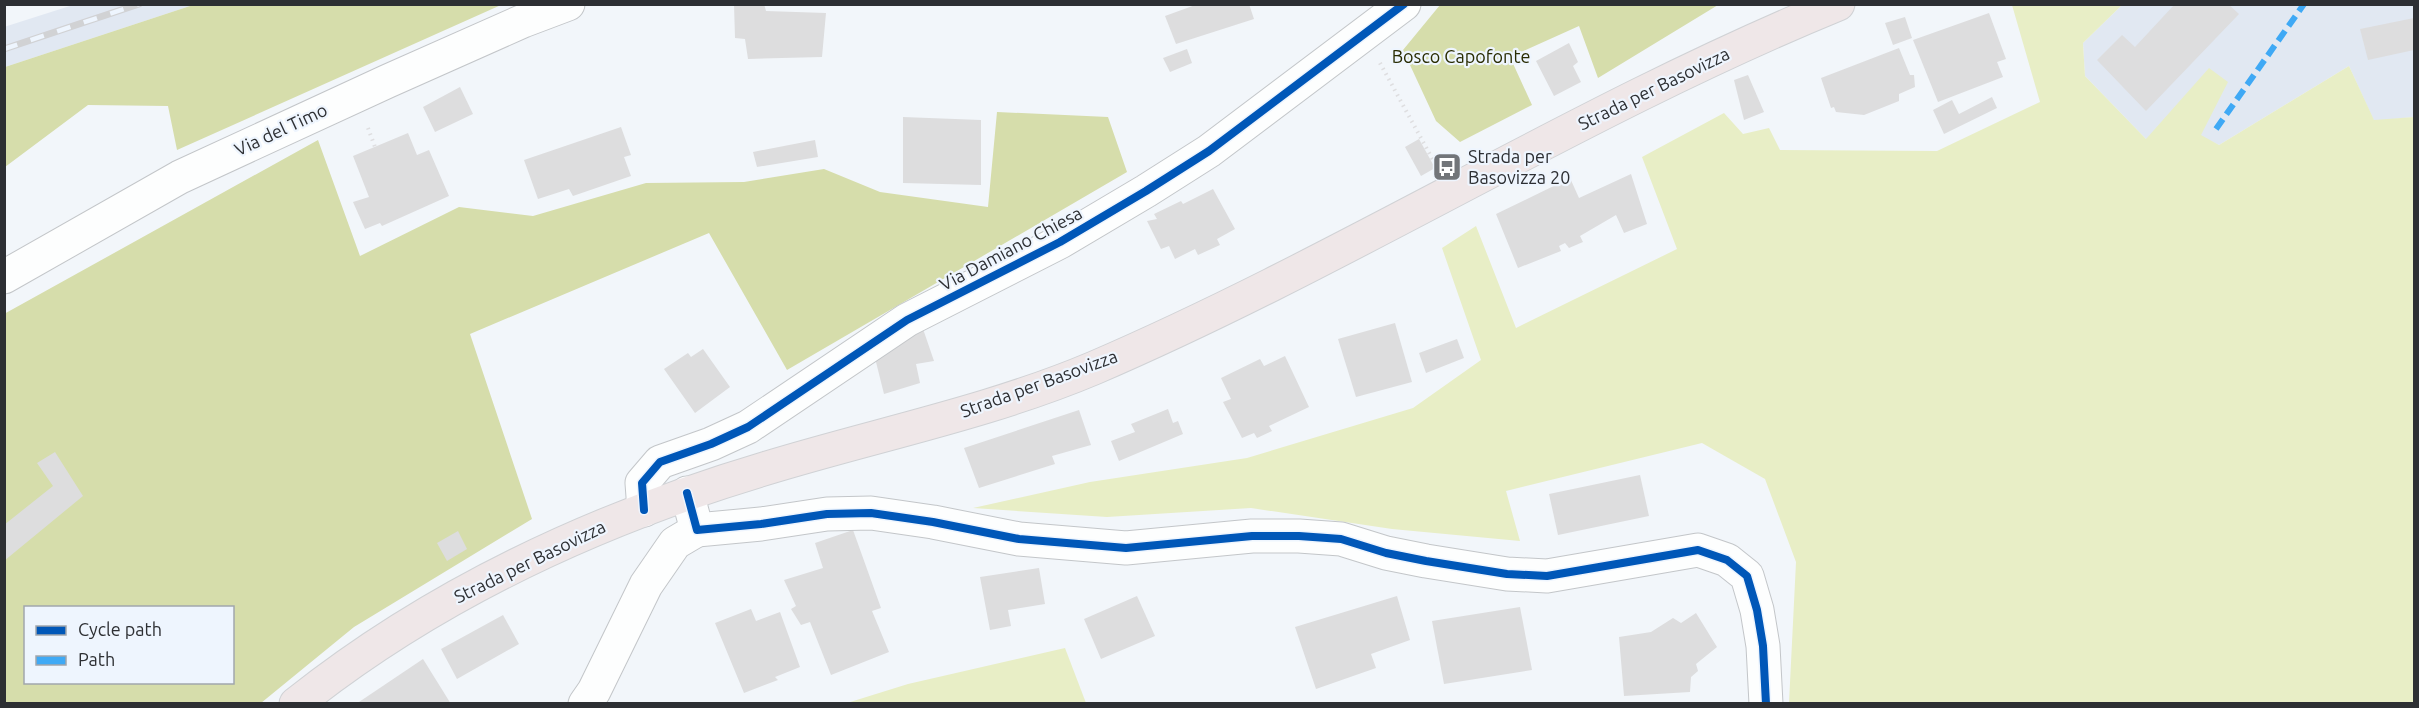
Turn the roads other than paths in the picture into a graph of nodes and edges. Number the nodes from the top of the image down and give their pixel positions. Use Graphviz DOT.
graph roads {
  1 [pos="568,4"];
  2 [pos="1404,4"];
  3 [pos="1838,4"];
  4 [pos="4,278"];
  5 [pos="687,493"];
  6 [pos="644,510"];
  7 [pos="697,530"];
  8 [pos="296,704"];
  9 [pos="585,704"];
  10 [pos="1766,704"];
  1 -- 4 [label="street, Via del Timo"];
  2 -- 6 [label="street, Via Damiano Chiesa"];
  3 -- 5 [label="main road, Strada per Basovizza"];
  5 -- 6 [label="main road, Strada per Basovizza"];
  5 -- 7 [label="street"];
  6 -- 8 [label="main road, Strada per Basovizza"];
  7 -- 9 [label="street"];
  7 -- 10 [label="street"];
}
